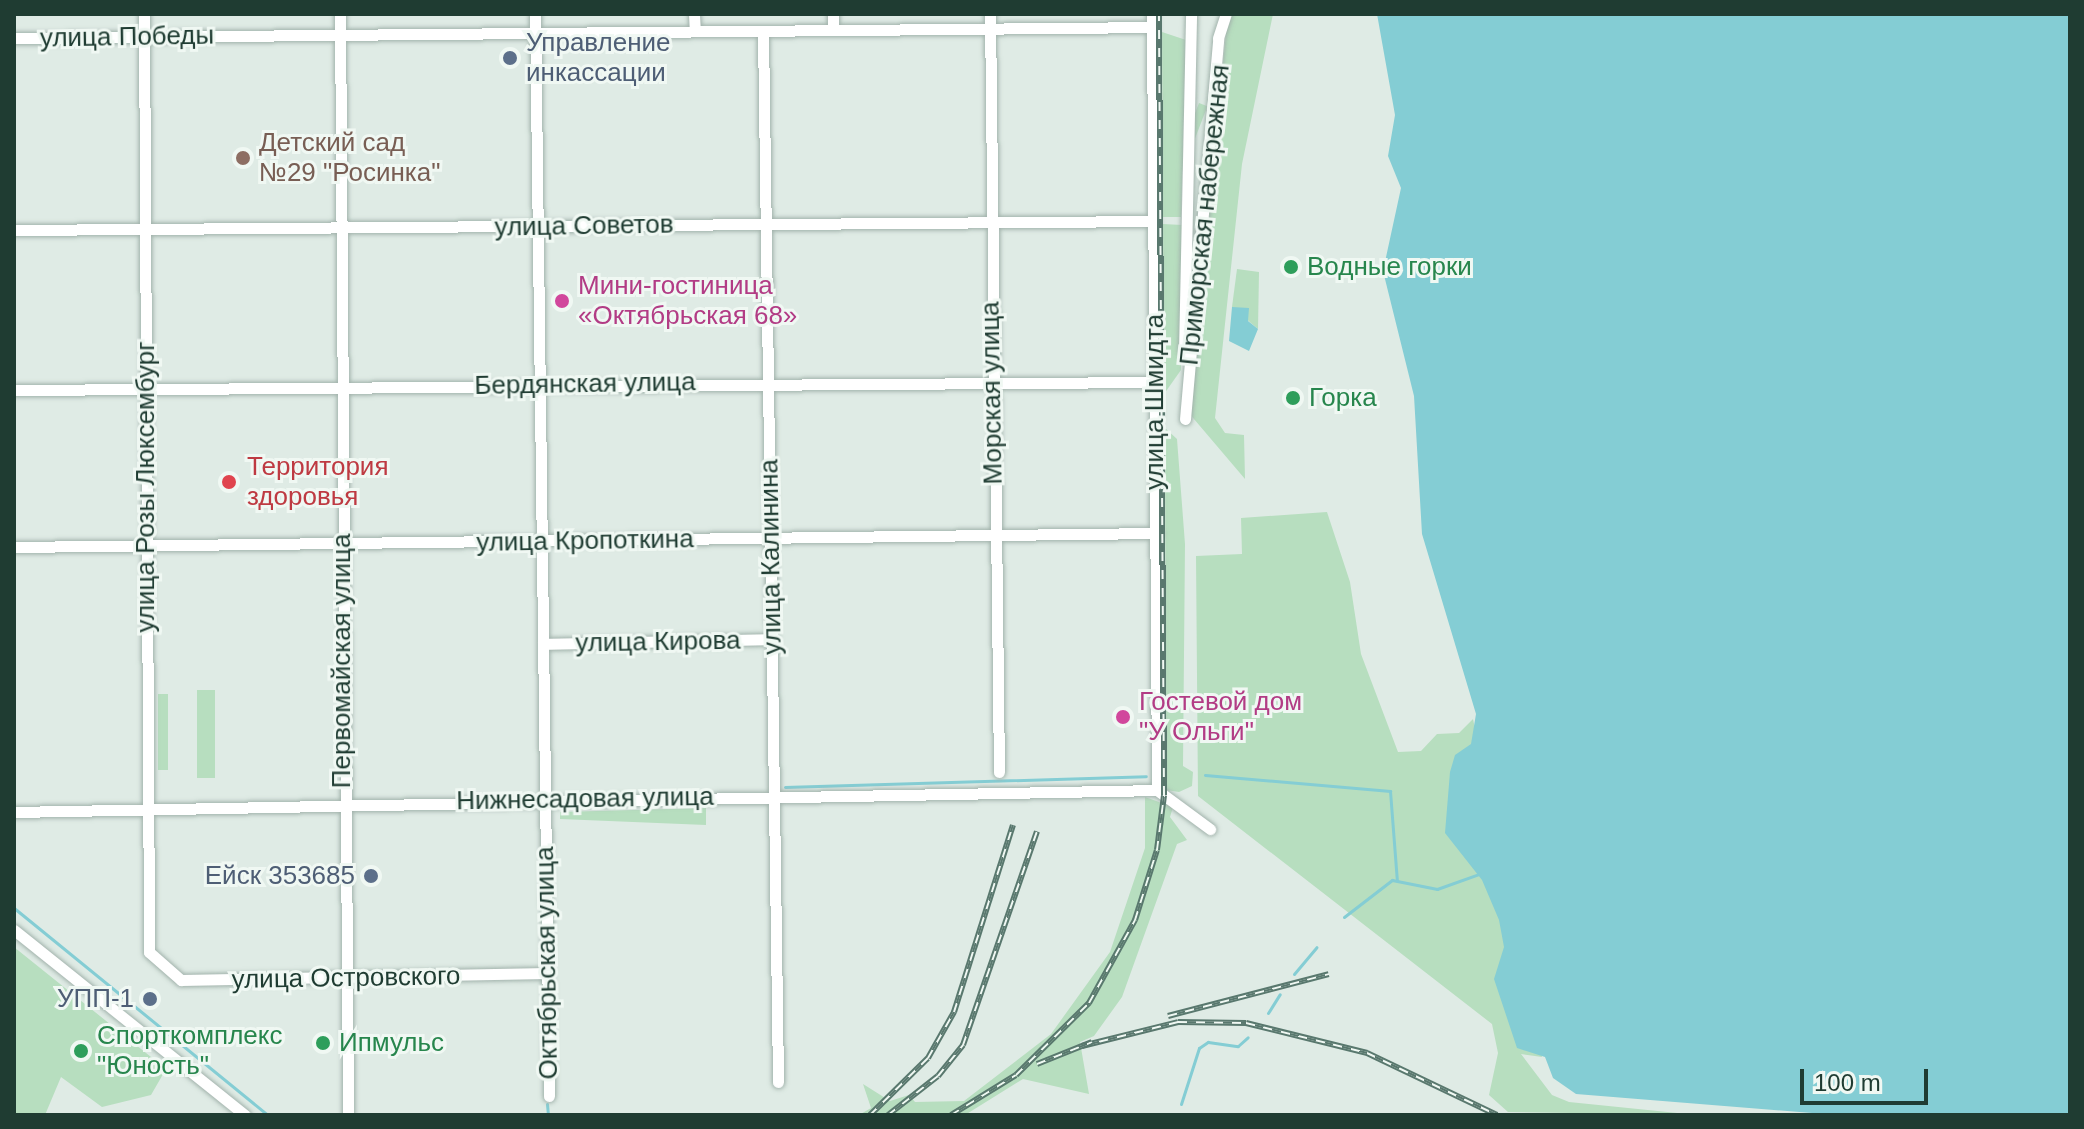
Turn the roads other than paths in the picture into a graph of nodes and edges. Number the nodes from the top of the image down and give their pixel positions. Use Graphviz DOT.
graph roads {
  1 [pos="144,14"];
  2 [pos="340,14"];
  3 [pos="535,14"];
  4 [pos="694,14"];
  5 [pos="833,14"];
  6 [pos="990,14"];
  7 [pos="1191,14"];
  8 [pos="1226,14"];
  9 [pos="1152,20"];
  10 [pos="990,28"];
  11 [pos="833,30"];
  12 [pos="695,31"];
  13 [pos="763,31"];
  14 [pos="535,33"];
  15 [pos="340,35"];
  16 [pos="145,37"];
  17 [pos="14,38"];
  18 [pos="991,221"];
  19 [pos="1154,221"];
  20 [pos="1184,221"];
  21 [pos="1202,222"];
  22 [pos="766,224"];
  23 [pos="537,227"];
  24 [pos="340,228"];
  25 [pos="14,230"];
  26 [pos="145,230"];
  27 [pos="769,382"];
  28 [pos="992,382"];
  29 [pos="1155,382"];
  30 [pos="539,384"];
  31 [pos="341,387"];
  32 [pos="145,388"];
  33 [pos="14,390"];
  34 [pos="1157,533"];
  35 [pos="994,535"];
  36 [pos="771,539"];
  37 [pos="541,542"];
  38 [pos="341,545"];
  39 [pos="146,546"];
  40 [pos="14,547"];
  41 [pos="773,639"];
  42 [pos="543,644"];
  43 [pos="999,772"];
  44 [pos="1157,790"];
  45 [pos="775,795"];
  46 [pos="545,800"];
  47 [pos="343,805"];
  48 [pos="147,809"];
  49 [pos="14,812"];
  50 [pos="1210,829"];
  51 [pos="14,930"];
  52 [pos="152,958"];
  53 [pos="547,973"];
  54 [pos="346,978"];
  55 [pos="778,1082"];
  56 [pos="549,1096"];
  57 [pos="245,1115"];
  58 [pos="348,1115"];
  1 -- 16 [label="street, улица Розы Люксембург"];
  2 -- 15 [label="street, Первомайская улица"];
  3 -- 14 [label="street, Октябрьская улица"];
  4 -- 12 [label="street"];
  5 -- 11 [label="street"];
  6 -- 10 [label="street, Морская улица"];
  7 -- 20 [label="street"];
  8 -- 21 [label="street, Приморская набережная"];
  9 -- 10 [label="street, улица Победы"];
  9 -- 19 [label="street, улица Шмидта"];
  10 -- 11 [label="street, улица Победы"];
  10 -- 18 [label="street, Морская улица"];
  11 -- 13 [label="street, улица Победы"];
  12 -- 13 [label="street, улица Победы"];
  12 -- 14 [label="street, улица Победы"];
  13 -- 22 [label="street, улица Калинина"];
  14 -- 15 [label="street, улица Победы"];
  14 -- 23 [label="street, Октябрьская улица"];
  15 -- 16 [label="street, улица Победы"];
  15 -- 24 [label="street, Первомайская улица"];
  16 -- 17 [label="street, улица Победы"];
  16 -- 26 [label="street, улица Розы Люксембург"];
  18 -- 19 [label="street, улица Советов"];
  18 -- 22 [label="street, улица Советов"];
  18 -- 28 [label="street, Морская улица"];
  19 -- 29 [label="street, улица Шмидта"];
  20 -- 21 [label="street"];
  20 -- 21 [label="street, Приморская набережная"];
  22 -- 23 [label="street, улица Советов"];
  22 -- 27 [label="street, улица Калинина"];
  23 -- 24 [label="street, улица Советов"];
  23 -- 30 [label="street, Октябрьская улица"];
  24 -- 26 [label="street, улица Советов"];
  24 -- 31 [label="street, Первомайская улица"];
  25 -- 26 [label="street, улица Советов"];
  26 -- 32 [label="street, улица Розы Люксембург"];
  27 -- 28 [label="street, Бердянская улица"];
  27 -- 30 [label="street, Бердянская улица"];
  27 -- 36 [label="street, улица Калинина"];
  28 -- 29 [label="street, Бердянская улица"];
  28 -- 35 [label="street, Морская улица"];
  29 -- 34 [label="street, улица Шмидта"];
  30 -- 31 [label="street, Бердянская улица"];
  30 -- 37 [label="street, Октябрьская улица"];
  31 -- 32 [label="street, Бердянская улица"];
  31 -- 38 [label="street, Первомайская улица"];
  32 -- 33 [label="street, Бердянская улица"];
  32 -- 39 [label="street, улица Розы Люксембург"];
  34 -- 35 [label="street, улица Кропоткина"];
  34 -- 44 [label="street, улица Шмидта"];
  35 -- 36 [label="street, улица Кропоткина"];
  35 -- 43 [label="street, Морская улица"];
  36 -- 37 [label="street, улица Кропоткина"];
  36 -- 41 [label="street, улица Калинина"];
  37 -- 38 [label="street, улица Кропоткина"];
  37 -- 42 [label="street, Октябрьская улица"];
  38 -- 39 [label="street, улица Кропоткина"];
  38 -- 47 [label="street, Первомайская улица"];
  39 -- 40 [label="street, улица Кропоткина"];
  39 -- 48 [label="street, улица Розы Люксембург"];
  41 -- 42 [label="street, улица Кирова"];
  41 -- 45 [label="street, улица Калинина"];
  42 -- 46 [label="street, Октябрьская улица"];
  44 -- 45 [label="street, Нижнесадовая улица"];
  44 -- 50 [label="street"];
  45 -- 46 [label="street, Нижнесадовая улица"];
  45 -- 55 [label="street, улица Калинина"];
  46 -- 47 [label="street, Нижнесадовая улица"];
  46 -- 53 [label="street, Октябрьская улица"];
  47 -- 48 [label="street, Нижнесадовая улица"];
  47 -- 54 [label="street, Первомайская улица"];
  48 -- 49 [label="street, Нижнесадовая улица"];
  48 -- 52 [label="street, улица Розы Люксембург"];
  51 -- 57 [label="street"];
  52 -- 54 [label="street, улица Островского"];
  53 -- 54 [label="street, улица Островского"];
  53 -- 56 [label="street, Октябрьская улица"];
  54 -- 58 [label="street, Первомайская улица"];
}
